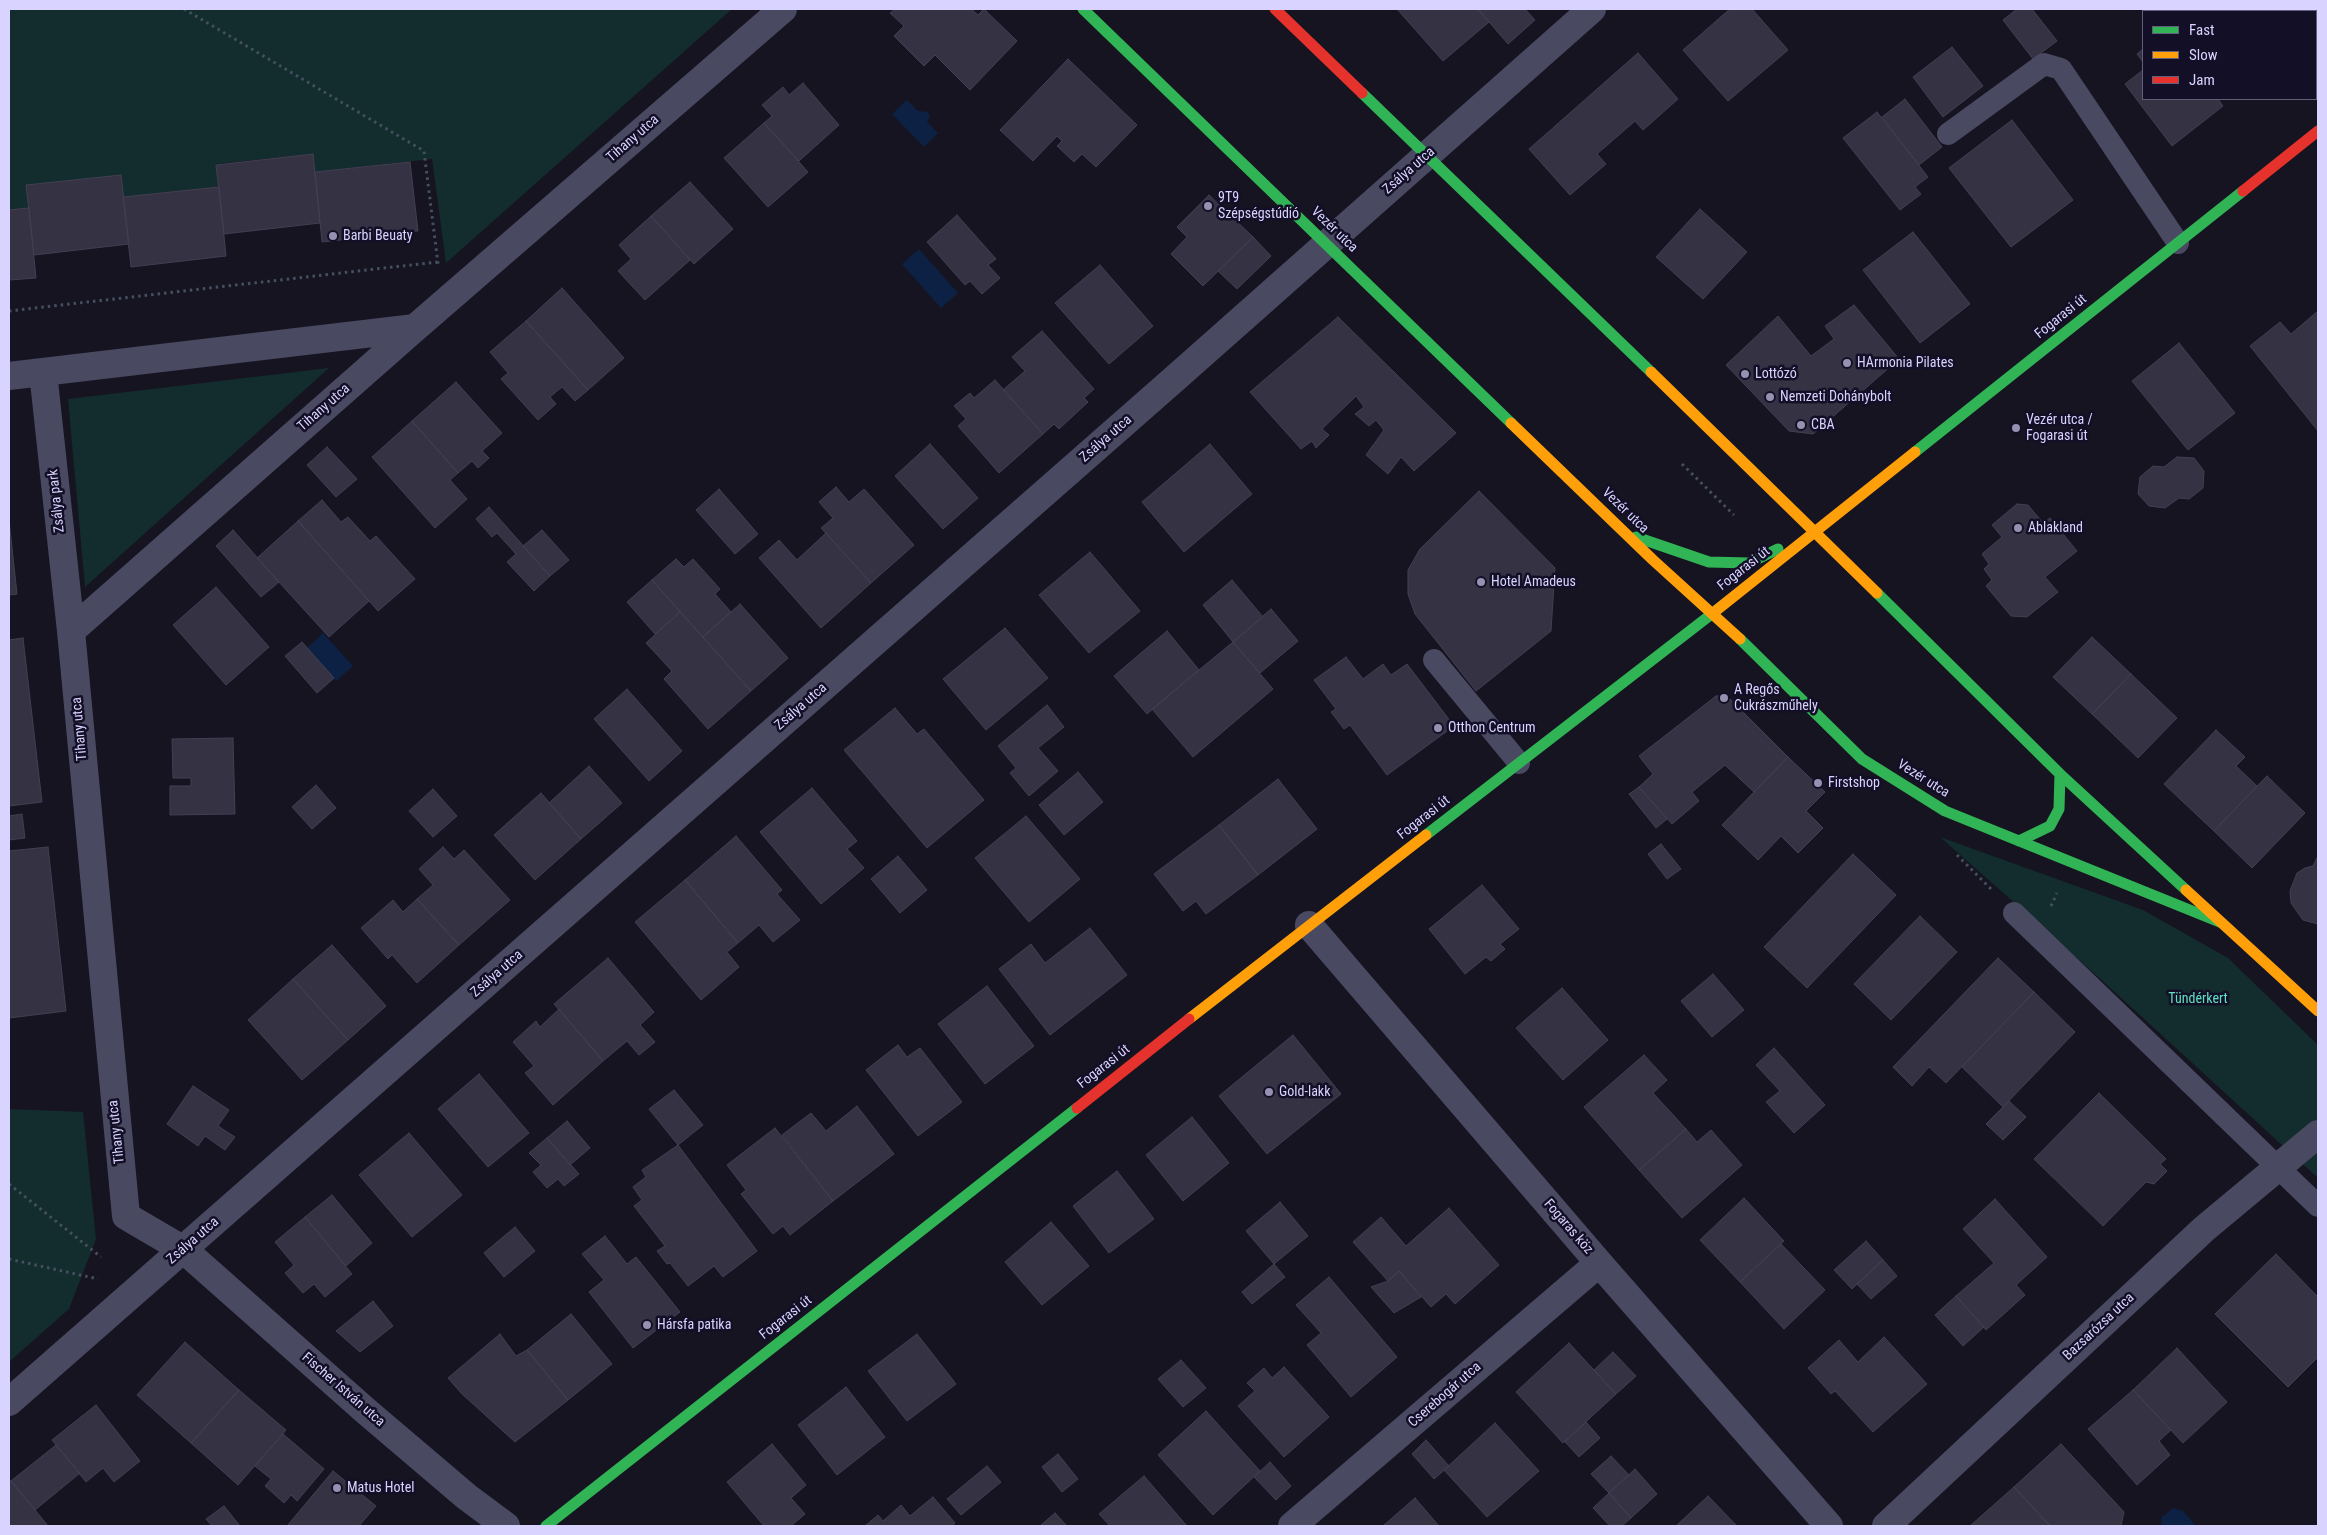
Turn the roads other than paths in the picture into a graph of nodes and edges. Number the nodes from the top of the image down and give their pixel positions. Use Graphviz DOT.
graph roads {
  1 [pos="783,9"];
  2 [pos="1083,9"];
  3 [pos="1275,9"];
  4 [pos="1592,9"];
  5 [pos="2318,131"];
  6 [pos="1948,134"];
  7 [pos="1427,156"];
  8 [pos="2178,243"];
  9 [pos="1326,244"];
  10 [pos="415,328"];
  11 [pos="43,372"];
  12 [pos="9,376"];
  13 [pos="1815,532"];
  14 [pos="1626,534"];
  15 [pos="1712,614"];
  16 [pos="71,631"];
  17 [pos="1434,660"];
  18 [pos="1519,763"];
  19 [pos="2060,774"];
  20 [pos="2019,841"];
  21 [pos="2014,913"];
  22 [pos="2222,922"];
  23 [pos="1309,925"];
  24 [pos="2318,1011"];
  25 [pos="2318,1134"];
  26 [pos="2279,1166"];
  27 [pos="2318,1206"];
  28 [pos="184,1250"];
  29 [pos="1599,1263"];
  30 [pos="9,1402"];
  31 [pos="506,1526"];
  32 [pos="546,1526"];
  33 [pos="1292,1526"];
  34 [pos="1829,1526"];
  35 [pos="1886,1526"];
  1 -- 10 [label="street, Tihany utca"];
  2 -- 9 [label="street, Vezér utca"];
  3 -- 7 [label="street, Vezér utca"];
  4 -- 7 [label="street, Zsálya utca"];
  5 -- 8 [label="street, Fogarasi út"];
  6 -- 8 [label="lane"];
  7 -- 9 [label="street, Zsálya utca"];
  7 -- 13 [label="street, Vezér utca"];
  8 -- 13 [label="street, Fogarasi út"];
  9 -- 14 [label="street, Vezér utca"];
  9 -- 28 [label="street, Zsálya utca"];
  10 -- 11 [label="street"];
  10 -- 16 [label="street, Tihany utca"];
  11 -- 12 [label="street"];
  11 -- 16 [label="street, Zsálya park"];
  13 -- 14 [label="street"];
  13 -- 15 [label="street, Fogarasi út"];
  13 -- 19 [label="street, Vezér utca"];
  14 -- 15 [label="street, Vezér utca"];
  15 -- 18 [label="street, Fogarasi út"];
  15 -- 20 [label="street, Vezér utca"];
  16 -- 28 [label="street, Tihany utca"];
  17 -- 18 [label="lane"];
  18 -- 23 [label="street, Fogarasi út"];
  19 -- 20 [label="street"];
  19 -- 22 [label="street, Vezér utca"];
  20 -- 22 [label="street, Vezér utca"];
  21 -- 26 [label="lane"];
  22 -- 24 [label="street, Vezér utca"];
  23 -- 29 [label="street, Fogaras köz"];
  23 -- 32 [label="street, Fogarasi út"];
  25 -- 26 [label="street, Bazsarózsa utca"];
  26 -- 27 [label="lane"];
  26 -- 35 [label="street, Bazsarózsa utca"];
  28 -- 30 [label="street, Zsálya utca"];
  28 -- 31 [label="street, Fischer István utca"];
  29 -- 33 [label="street, Cserebogár utca"];
  29 -- 34 [label="street, Fogaras köz"];
}
